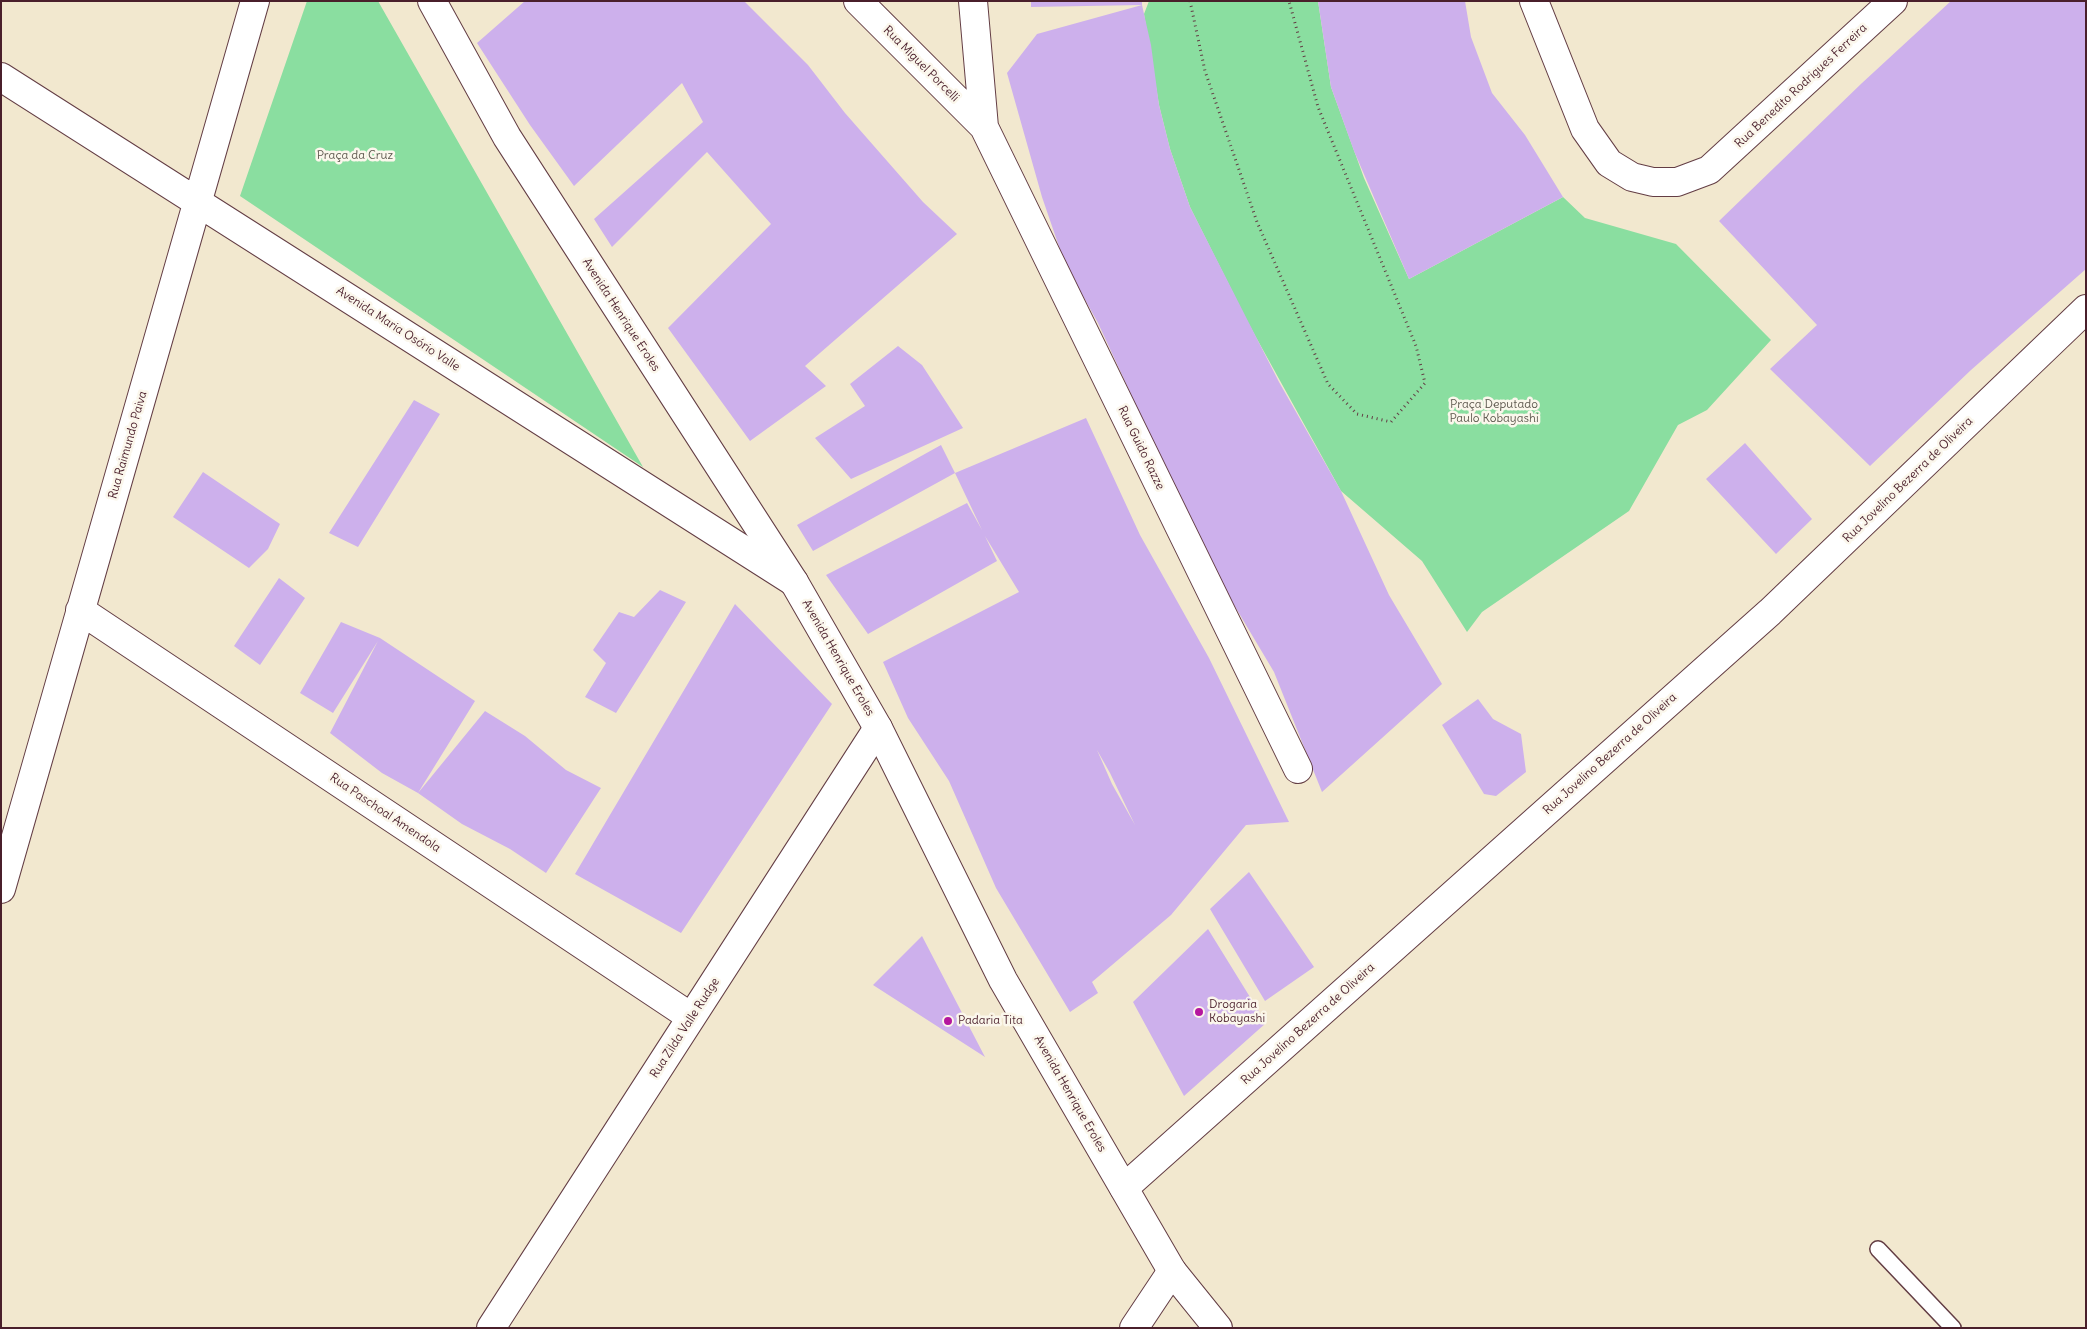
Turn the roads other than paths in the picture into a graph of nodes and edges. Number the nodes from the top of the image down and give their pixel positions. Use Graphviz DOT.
graph roads {
  1 [pos="255,1"];
  2 [pos="432,1"];
  3 [pos="858,1"];
  4 [pos="973,1"];
  5 [pos="1534,1"];
  6 [pos="1893,1"];
  7 [pos="1,76"];
  8 [pos="984,127"];
  9 [pos="199,202"];
  10 [pos="2086,309"];
  11 [pos="794,582"];
  12 [pos="80,610"];
  13 [pos="878,728"];
  14 [pos="1298,769"];
  15 [pos="1,889"];
  16 [pos="692,1017"];
  17 [pos="1124,1188"];
  18 [pos="1878,1249"];
  19 [pos="1172,1271"];
  20 [pos="491,1328"];
  21 [pos="1134,1328"];
  22 [pos="1218,1328"];
  23 [pos="1953,1328"];
  1 -- 9 [label="street, Rua Raimundo Paiva"];
  2 -- 11 [label="street, Avenida Henrique Eroles"];
  3 -- 8 [label="street, Rua Miguel Porcelli"];
  4 -- 8 [label="street"];
  5 -- 6 [label="street, Rua Benedito Rodrigues Ferreira"];
  7 -- 9 [label="street, Avenida Maria Osório Valle"];
  8 -- 14 [label="street, Rua Guido Razze"];
  9 -- 11 [label="street, Avenida Maria Osório Valle"];
  9 -- 12 [label="street, Rua Raimundo Paiva"];
  10 -- 17 [label="street, Rua Jovelino Bezerra de Oliveira"];
  11 -- 13 [label="street, Avenida Henrique Eroles"];
  12 -- 15 [label="street, Rua Raimundo Paiva"];
  12 -- 16 [label="street, Rua Paschoal Amendola"];
  13 -- 16 [label="street, Rua Zilda Valle Rudge"];
  13 -- 17 [label="street, Avenida Henrique Eroles"];
  16 -- 20 [label="street, Rua Zilda Valle Rudge"];
  17 -- 19 [label="street, Avenida Henrique Eroles"];
  18 -- 23 [label="lane"];
  19 -- 21 [label="street"];
  19 -- 22 [label="street, Avenida Henrique Eroles"];
}
